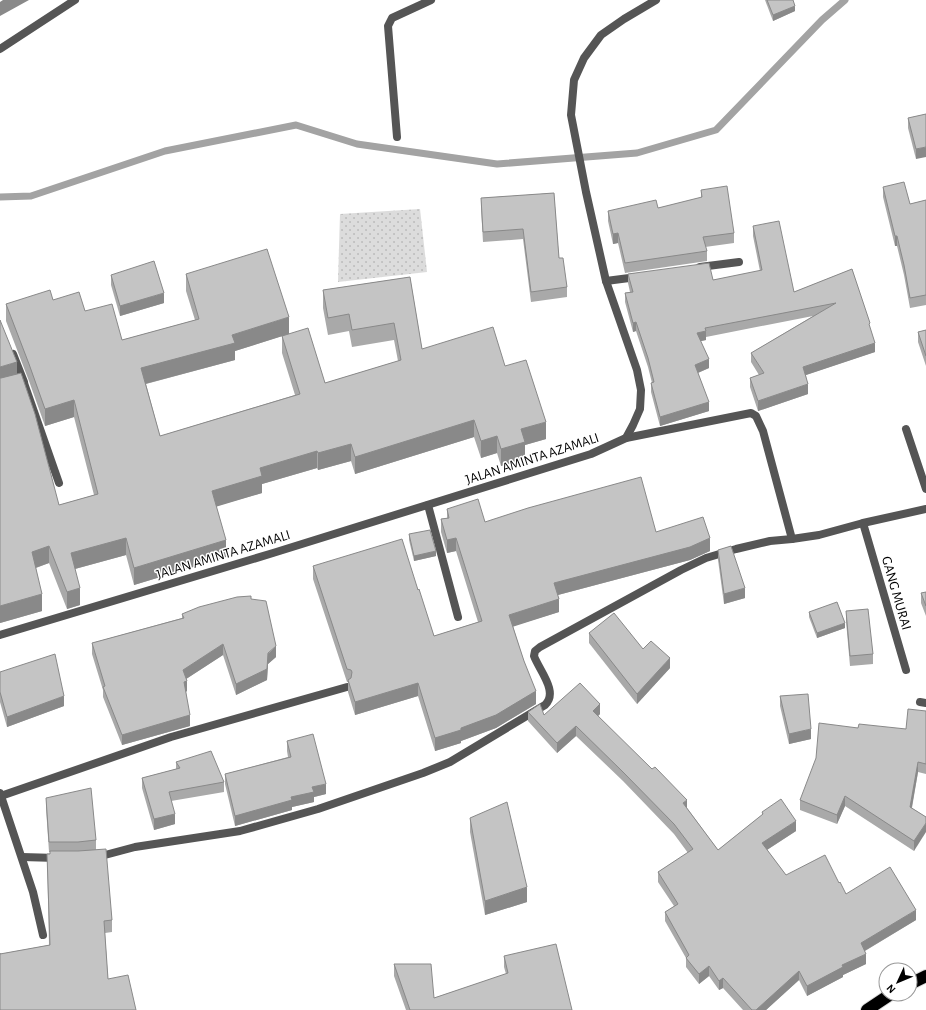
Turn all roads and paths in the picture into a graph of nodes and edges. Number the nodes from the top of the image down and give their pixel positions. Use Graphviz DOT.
graph roads {
  1 [pos="75,0"];
  2 [pos="431,0"];
  3 [pos="656,0"];
  4 [pos="0,49"];
  5 [pos="397,137"];
  6 [pos="739,262"];
  7 [pos="692,268"];
  8 [pos="645,275"];
  9 [pos="606,281"];
  10 [pos="11,349"];
  11 [pos="24,383"];
  12 [pos="0,390"];
  13 [pos="906,429"];
  14 [pos="626,438"];
  15 [pos="59,482"];
  16 [pos="926,489"];
  17 [pos="428,505"];
  18 [pos="926,509"];
  19 [pos="863,523"];
  20 [pos="792,539"];
  21 [pos="458,617"];
  22 [pos="0,635"];
  23 [pos="906,670"];
  24 [pos="347,687"];
  25 [pos="1,794"];
  26 [pos="92,856"];
  27 [pos="22,857"];
  28 [pos="62,858"];
  29 [pos="43,935"];
  30 [pos="879,1002"];
  31 [pos="867,1010"];
  1 -- 4 [label="street"];
  2 -- 5 [label="street"];
  3 -- 9 [label="street"];
  6 -- 7 [label="street"];
  8 -- 9 [label="street"];
  9 -- 14 [label="street"];
  10 -- 11 [label="street"];
  11 -- 12 [label="street"];
  11 -- 15 [label="street"];
  13 -- 16 [label="street"];
  14 -- 17 [label="street, JALAN AMINTA AZAMALI"];
  14 -- 20 [label="street, JALAN AMINTA AZAMALI"];
  17 -- 21 [label="street"];
  17 -- 22 [label="street, JALAN AMINTA AZAMALI"];
  18 -- 19 [label="street"];
  19 -- 20 [label="street"];
  19 -- 23 [label="street, GANG MURAI"];
  20 -- 26 [label="street"];
  24 -- 25 [label="street"];
  25 -- 27 [label="street"];
  27 -- 28 [label="street"];
  27 -- 29 [label="street"];
  30 -- 31 [label="highway"];
}
